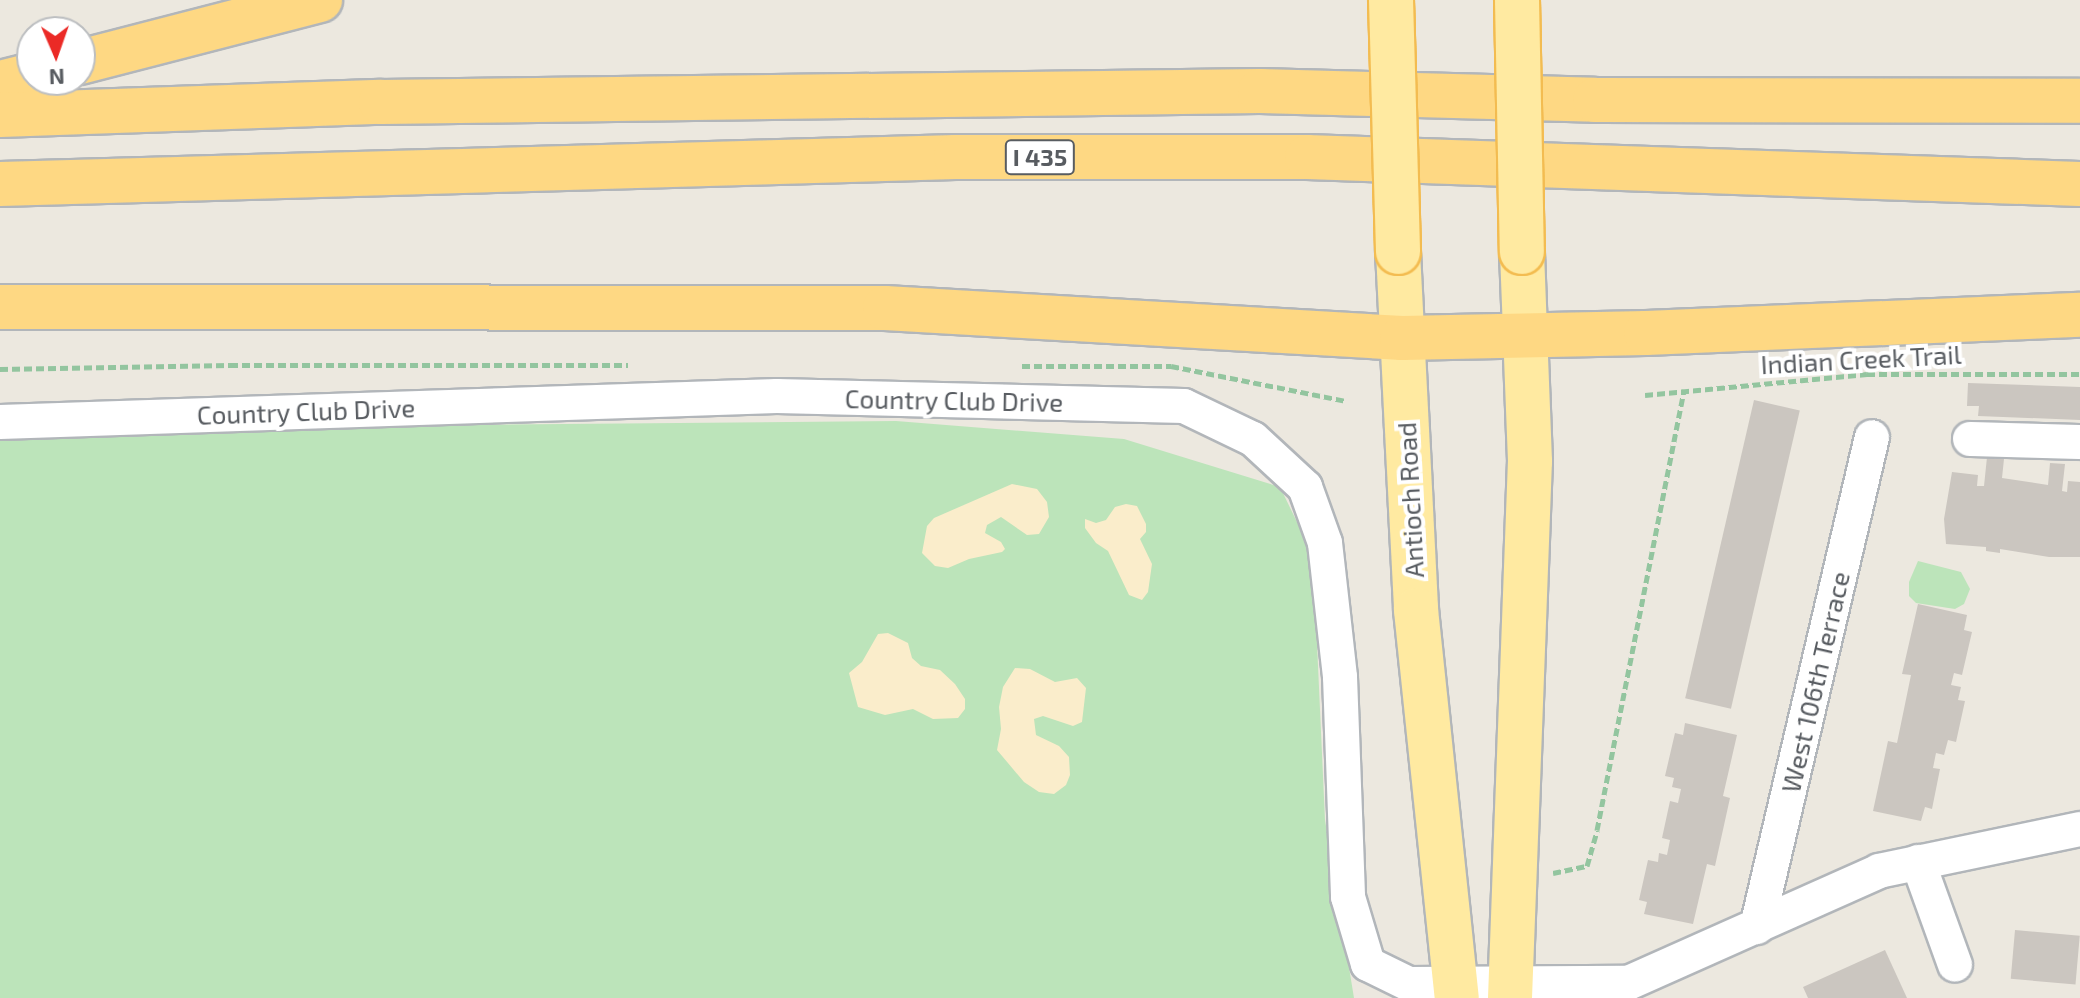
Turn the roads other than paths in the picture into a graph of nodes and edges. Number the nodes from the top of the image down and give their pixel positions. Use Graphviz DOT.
graph roads {
  1 [pos="320,0"];
  2 [pos="1391,0"];
  3 [pos="1517,0"];
  4 [pos="96,58"];
  5 [pos="2080,101"];
  6 [pos="0,115"];
  7 [pos="0,184"];
  8 [pos="2080,184"];
  9 [pos="0,307"];
  10 [pos="2080,315"];
  11 [pos="1526,335"];
  12 [pos="1402,338"];
  13 [pos="0,422"];
  14 [pos="1872,437"];
  15 [pos="1970,439"];
  16 [pos="2080,442"];
  17 [pos="2080,829"];
  18 [pos="1918,862"];
  19 [pos="1757,927"];
  20 [pos="1955,965"];
  21 [pos="1456,991"];
  22 [pos="1510,991"];
  1 -- 4 [label="highway"];
  2 -- 12 [label="main road, Antioch Road, bridge"];
  3 -- 11 [label="main road, bridge"];
  5 -- 6 [label="highway"];
  7 -- 8 [label="highway, I 435"];
  9 -- 12 [label="highway"];
  10 -- 11 [label="highway"];
  11 -- 12 [label="highway"];
  11 -- 22 [label="main road"];
  12 -- 21 [label="main road, Antioch Road"];
  13 -- 21 [label="street, Country Club Drive"];
  14 -- 19 [label="street, West 106th Terrace"];
  15 -- 16 [label="street"];
  17 -- 18 [label="street"];
  18 -- 19 [label="street"];
  18 -- 20 [label="street"];
  19 -- 22 [label="street"];
  21 -- 22 [label="street"];
}
